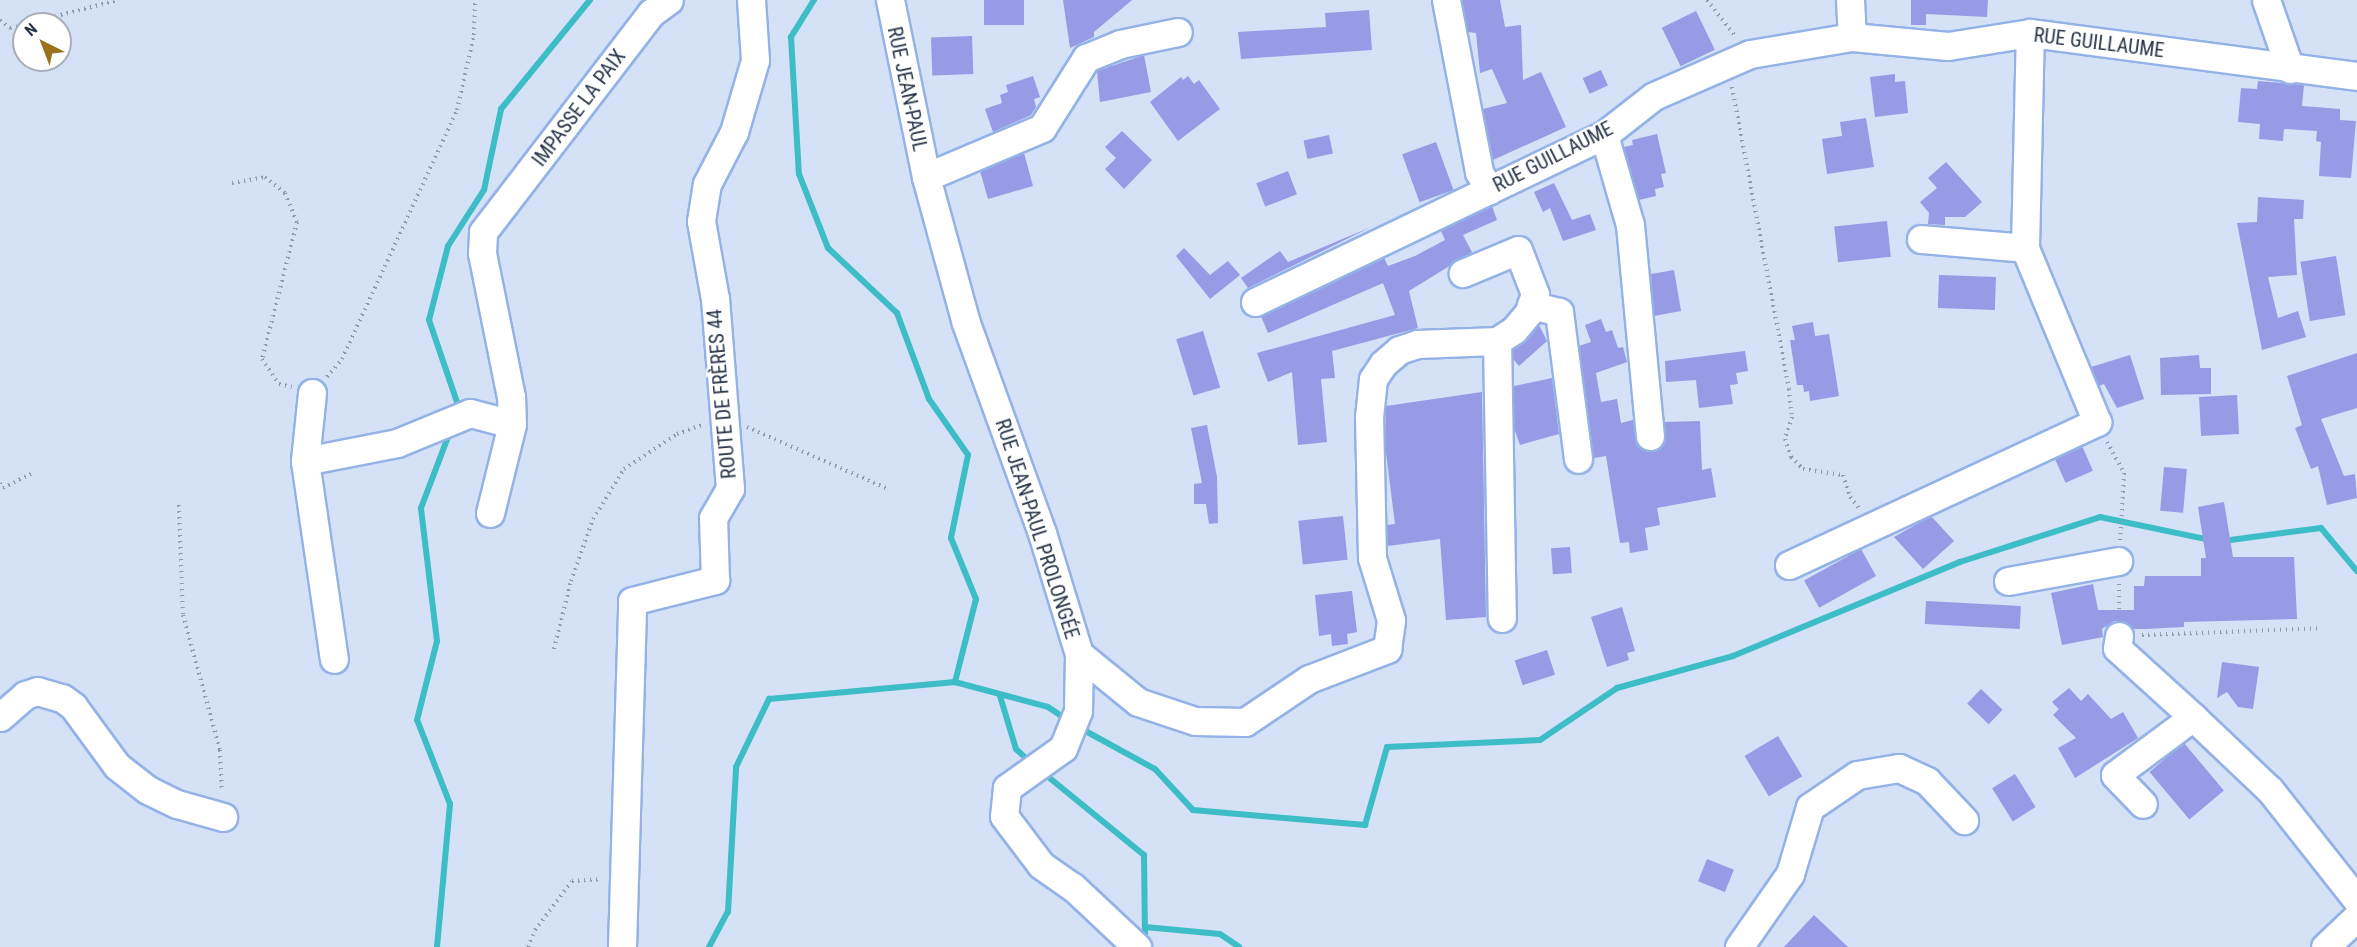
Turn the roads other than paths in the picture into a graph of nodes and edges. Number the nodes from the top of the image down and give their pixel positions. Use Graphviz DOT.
graph roads {
  1 [pos="669,0"];
  2 [pos="751,0"];
  3 [pos="890,0"];
  4 [pos="1446,0"];
  5 [pos="1850,0"];
  6 [pos="2266,0"];
  7 [pos="1178,32"];
  8 [pos="2030,33"];
  9 [pos="1852,37"];
  10 [pos="2290,69"];
  11 [pos="2357,76"];
  12 [pos="1604,135"];
  13 [pos="926,177"];
  14 [pos="1489,190"];
  15 [pos="1921,239"];
  16 [pos="2025,248"];
  17 [pos="1463,273"];
  18 [pos="1255,302"];
  19 [pos="1531,305"];
  20 [pos="1497,341"];
  21 [pos="312,393"];
  22 [pos="512,424"];
  23 [pos="1650,435"];
  24 [pos="1578,459"];
  25 [pos="305,461"];
  26 [pos="490,513"];
  27 [pos="2118,561"];
  28 [pos="1789,565"];
  29 [pos="2008,581"];
  30 [pos="1502,618"];
  31 [pos="2119,636"];
  32 [pos="1079,654"];
  33 [pos="334,659"];
  34 [pos="0,717"];
  35 [pos="2193,717"];
  36 [pos="2143,804"];
  37 [pos="223,817"];
  38 [pos="1964,820"];
  39 [pos="2354,888"];
  40 [pos="2357,917"];
  41 [pos="622,947"];
  42 [pos="1137,947"];
  43 [pos="1739,947"];
  44 [pos="2325,947"];
  1 -- 22 [label="street, IMPASSE LA PAIX"];
  2 -- 41 [label="street, ROUTE DE FRÈRES 44"];
  3 -- 13 [label="street, RUE JEAN-PAUL"];
  4 -- 14 [label="street"];
  5 -- 9 [label="street"];
  6 -- 10 [label="street"];
  7 -- 13 [label="street"];
  8 -- 9 [label="street, RUE GUILLAUME"];
  8 -- 10 [label="street, RUE GUILLAUME"];
  8 -- 16 [label="street"];
  9 -- 12 [label="street, RUE GUILLAUME"];
  10 -- 11 [label="street, RUE GUILLAUME"];
  12 -- 14 [label="street, RUE GUILLAUME"];
  12 -- 23 [label="street"];
  13 -- 32 [label="street, RUE JEAN-PAUL PROLONGÉE"];
  14 -- 18 [label="street, RUE GUILLAUME"];
  15 -- 16 [label="street"];
  16 -- 28 [label="street"];
  17 -- 19 [label="street"];
  19 -- 20 [label="street"];
  19 -- 24 [label="street"];
  20 -- 30 [label="street"];
  20 -- 32 [label="street"];
  21 -- 25 [label="street"];
  22 -- 25 [label="street"];
  22 -- 26 [label="street, IMPASSE LA PAIX"];
  25 -- 33 [label="street"];
  27 -- 29 [label="street"];
  31 -- 35 [label="street"];
  32 -- 42 [label="street, RUE JEAN-PAUL PROLONGÉE"];
  34 -- 37 [label="street"];
  35 -- 36 [label="street"];
  35 -- 39 [label="street"];
  38 -- 43 [label="street"];
  40 -- 44 [label="street"];
}
